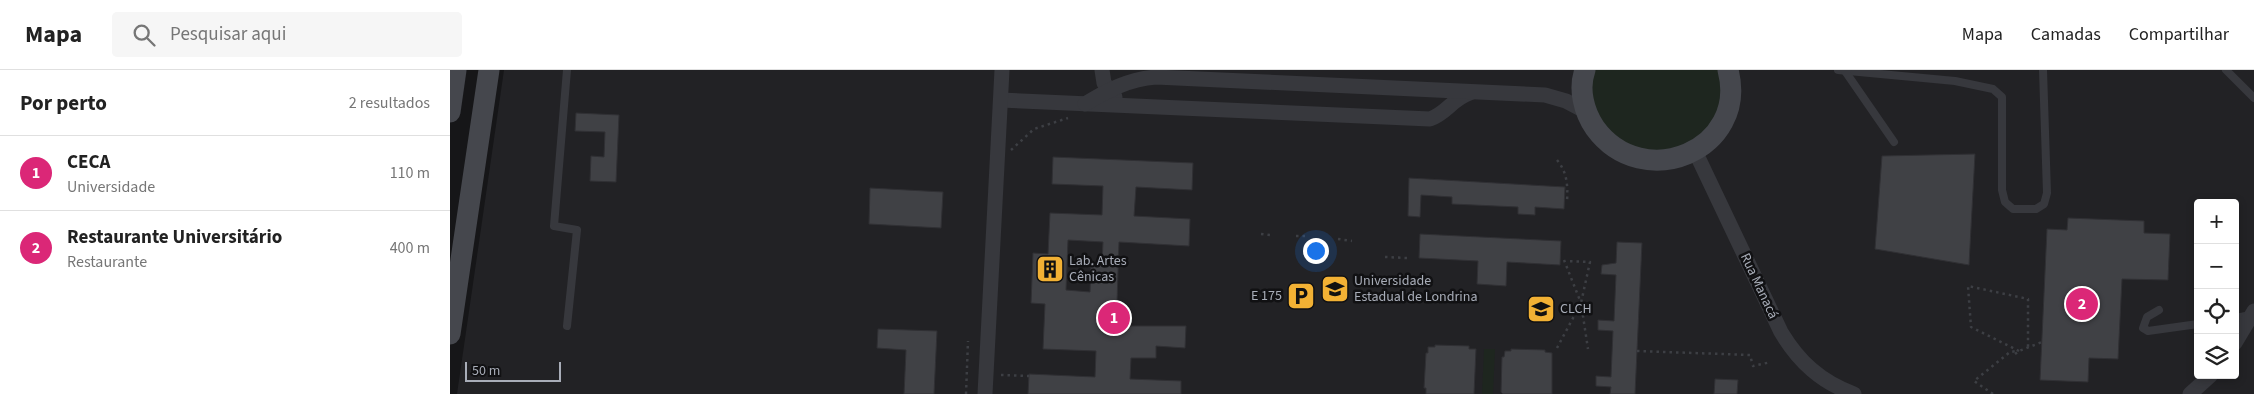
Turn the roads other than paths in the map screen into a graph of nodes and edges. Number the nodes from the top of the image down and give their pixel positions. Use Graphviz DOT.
graph roads {
  1 [pos="456,70"];
  2 [pos="489,70"];
  3 [pos="567,70"];
  4 [pos="1002,70"];
  5 [pos="1102,70"];
  6 [pos="1584,70"];
  7 [pos="1730,70"];
  8 [pos="1838,70"];
  9 [pos="1849,70"];
  10 [pos="2043,70"];
  11 [pos="2226,70"];
  12 [pos="1845,71"];
  13 [pos="1108,90"];
  14 [pos="1474,92"];
  15 [pos="2254,98"];
  16 [pos="1001,100"];
  17 [pos="1085,104"];
  18 [pos="1124,106"];
  19 [pos="1586,111"];
  20 [pos="450,112"];
  21 [pos="1894,142"];
  22 [pos="1695,151"];
  23 [pos="2159,310"];
  24 [pos="2253,313"];
  25 [pos="2239,317"];
  26 [pos="2194,325"];
  27 [pos="567,326"];
  28 [pos="450,334"];
  29 [pos="2239,336"];
  30 [pos="2207,379"];
  31 [pos="984,394"];
  32 [pos="1854,394"];
  33 [pos="2190,394"];
  1 -- 20 [label="street"];
  2 -- 28 [label="street"];
  3 -- 27 [label="lane"];
  4 -- 16 [label="street"];
  5 -- 13 [label="street"];
  6 -- 19 [label="street"];
  7 -- 22 [label="street"];
  8 -- 12 [label="lane"];
  9 -- 12 [label="lane"];
  10 -- 12 [label="lane"];
  11 -- 15 [label="lane"];
  12 -- 21 [label="lane"];
  13 -- 14 [label="street"];
  13 -- 17 [label="street"];
  13 -- 18 [label="street"];
  14 -- 18 [label="street"];
  14 -- 19 [label="street"];
  16 -- 17 [label="street"];
  16 -- 31 [label="street"];
  17 -- 18 [label="street"];
  19 -- 22 [label="street"];
  22 -- 32 [label="street, Rua Manacá"];
  23 -- 26 [label="lane"];
  24 -- 25 [label="lane"];
  24 -- 29 [label="street"];
  30 -- 33 [label="street"];
}
